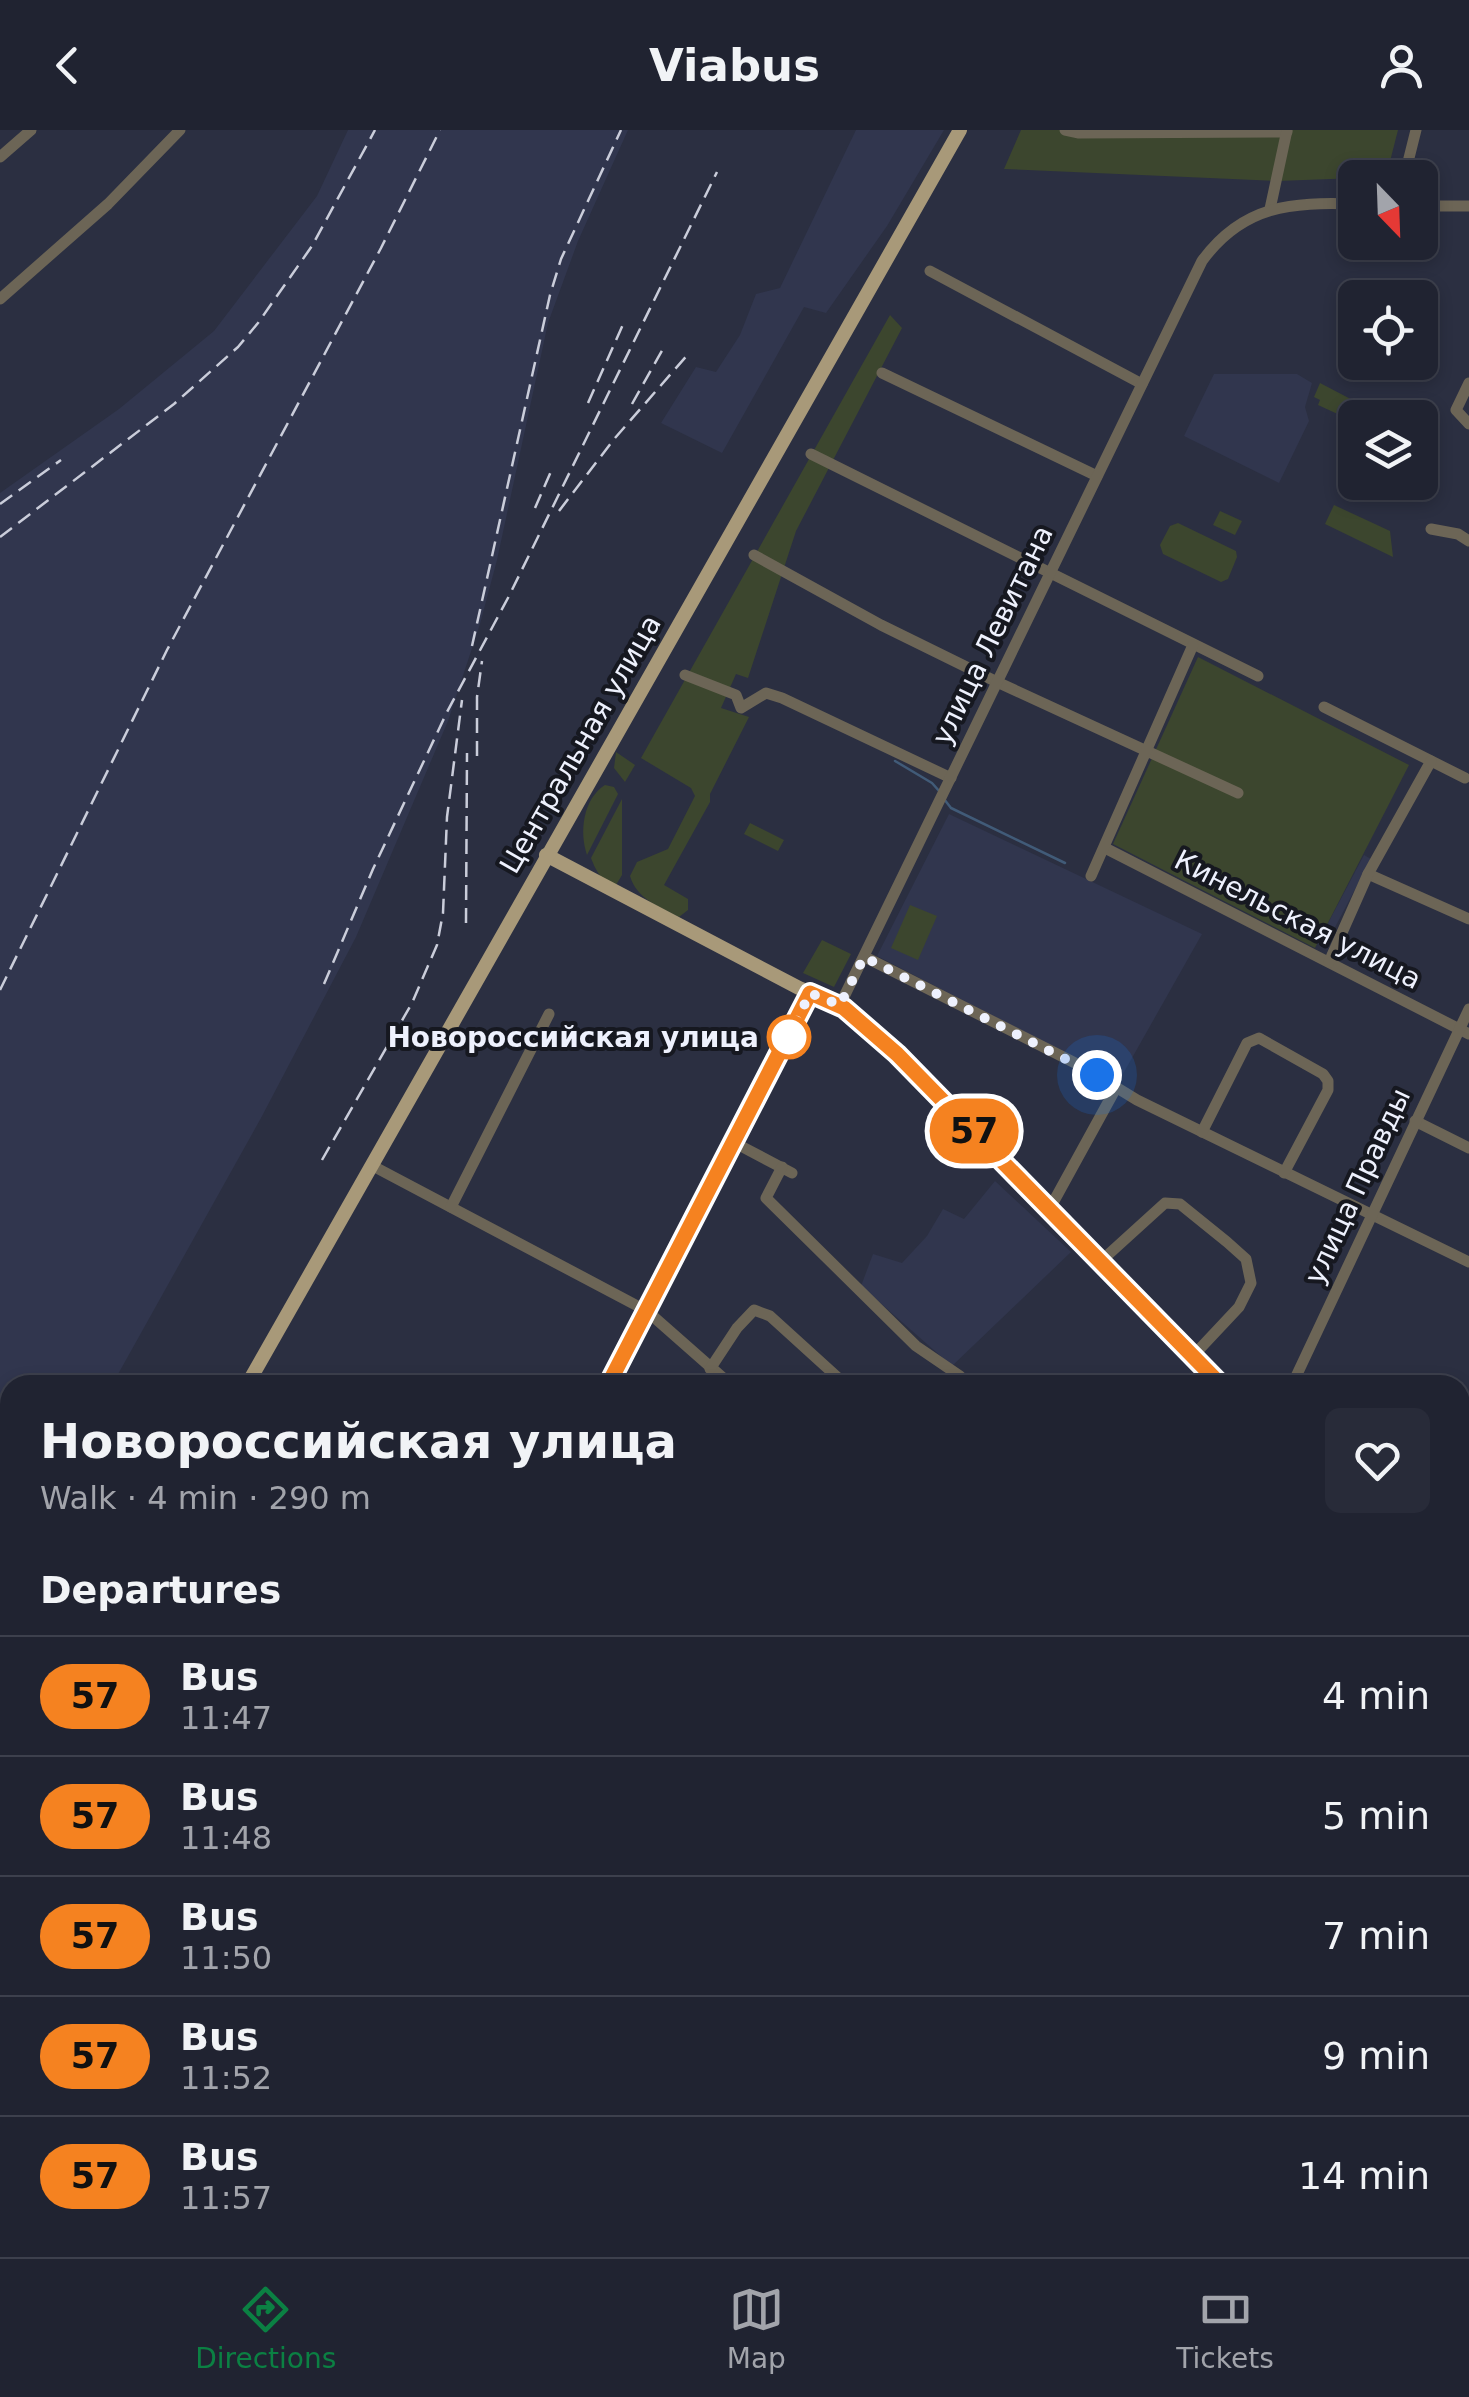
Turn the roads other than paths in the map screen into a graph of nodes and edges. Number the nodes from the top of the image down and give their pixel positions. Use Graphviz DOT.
graph roads {
  1 [pos="31,130"];
  2 [pos="180,130"];
  3 [pos="960,130"];
  4 [pos="1064,130"];
  5 [pos="1416,130"];
  6 [pos="1287,131"];
  7 [pos="0,157"];
  8 [pos="1408,160"];
  9 [pos="1338,204"];
  10 [pos="1438,206"];
  11 [pos="1469,206"];
  12 [pos="1270,209"];
  13 [pos="930,272"];
  14 [pos="0,299"];
  15 [pos="882,373"];
  16 [pos="1469,383"];
  17 [pos="1142,384"];
  18 [pos="1469,424"];
  19 [pos="811,454"];
  20 [pos="1097,476"];
  21 [pos="1431,530"];
  22 [pos="1469,540"];
  23 [pos="754,555"];
  24 [pos="1050,574"];
  25 [pos="1192,645"];
  26 [pos="685,675"];
  27 [pos="1258,676"];
  28 [pos="997,682"];
  29 [pos="1324,706"];
  30 [pos="1145,748"];
  31 [pos="1431,762"];
  32 [pos="951,778"];
  33 [pos="1465,778"];
  34 [pos="1238,793"];
  35 [pos="1104,848"];
  36 [pos="546,855"];
  37 [pos="1368,874"];
  38 [pos="1091,876"];
  39 [pos="1469,919"];
  40 [pos="864,957"];
  41 [pos="1330,962"];
  42 [pos="810,993"];
  43 [pos="840,1005"];
  44 [pos="1469,1009"];
  45 [pos="549,1014"];
  46 [pos="1464,1032"];
  47 [pos="1116,1088"];
  48 [pos="1415,1121"];
  49 [pos="1202,1132"];
  50 [pos="735,1143"];
  51 [pos="1469,1148"];
  52 [pos="371,1165"];
  53 [pos="1284,1173"];
  54 [pos="450,1207"];
  55 [pos="1050,1210"];
  56 [pos="1370,1214"];
  57 [pos="1100,1262"];
  58 [pos="1469,1262"];
  59 [pos="647,1312"];
  60 [pos="1192,1356"];
  61 [pos="710,1369"];
  62 [pos="254,1375"];
  63 [pos="613,1375"];
  64 [pos="718,1375"];
  65 [pos="835,1375"];
  66 [pos="959,1375"];
  67 [pos="1211,1375"];
  68 [pos="1297,1375"];
  1 -- 7 [label="street"];
  2 -- 14 [label="street"];
  3 -- 36 [label="main road, Центральная улица"];
  4 -- 6 [label="street"];
  5 -- 8 [label="street"];
  6 -- 12 [label="street"];
  9 -- 12 [label="street"];
  10 -- 11 [label="street"];
  12 -- 17 [label="street, улица Левитана"];
  13 -- 17 [label="street"];
  15 -- 20 [label="street"];
  16 -- 18 [label="street"];
  17 -- 20 [label="street, улица Левитана"];
  19 -- 24 [label="street"];
  20 -- 24 [label="street, улица Левитана"];
  21 -- 22 [label="street"];
  23 -- 28 [label="street"];
  24 -- 25 [label="street"];
  24 -- 28 [label="street, улица Левитана"];
  25 -- 27 [label="street"];
  25 -- 30 [label="street"];
  26 -- 32 [label="street"];
  28 -- 30 [label="street"];
  28 -- 32 [label="street, улица Левитана"];
  29 -- 31 [label="street"];
  30 -- 34 [label="street"];
  30 -- 35 [label="street"];
  31 -- 33 [label="street"];
  31 -- 37 [label="street"];
  32 -- 40 [label="street, улица Левитана"];
  35 -- 38 [label="street"];
  35 -- 41 [label="street, Кинельская улица"];
  36 -- 42 [label="main road"];
  36 -- 52 [label="main road, Центральная улица"];
  37 -- 39 [label="street"];
  37 -- 41 [label="street"];
  40 -- 43 [label="street, улица Левитана"];
  40 -- 47 [label="street"];
  41 -- 46 [label="street, Кинельская улица"];
  42 -- 43 [label="main road"];
  42 -- 50 [label="street"];
  43 -- 55 [label="main road"];
  44 -- 46 [label="street, улица Правды"];
  45 -- 54 [label="street"];
  46 -- 48 [label="street, улица Правды"];
  47 -- 49 [label="street"];
  47 -- 55 [label="street"];
  48 -- 51 [label="street"];
  48 -- 56 [label="street, улица Правды"];
  49 -- 53 [label="street"];
  49 -- 53 [label="street"];
  50 -- 59 [label="street"];
  50 -- 66 [label="street"];
  52 -- 54 [label="street"];
  52 -- 62 [label="main road, Центральная улица"];
  53 -- 56 [label="street"];
  54 -- 59 [label="street"];
  55 -- 57 [label="main road"];
  56 -- 58 [label="street"];
  56 -- 68 [label="street, улица Правды"];
  57 -- 60 [label="main road"];
  57 -- 60 [label="street"];
  59 -- 61 [label="street"];
  59 -- 63 [label="street"];
  60 -- 67 [label="main road"];
  61 -- 64 [label="street"];
  61 -- 65 [label="street"];
}
